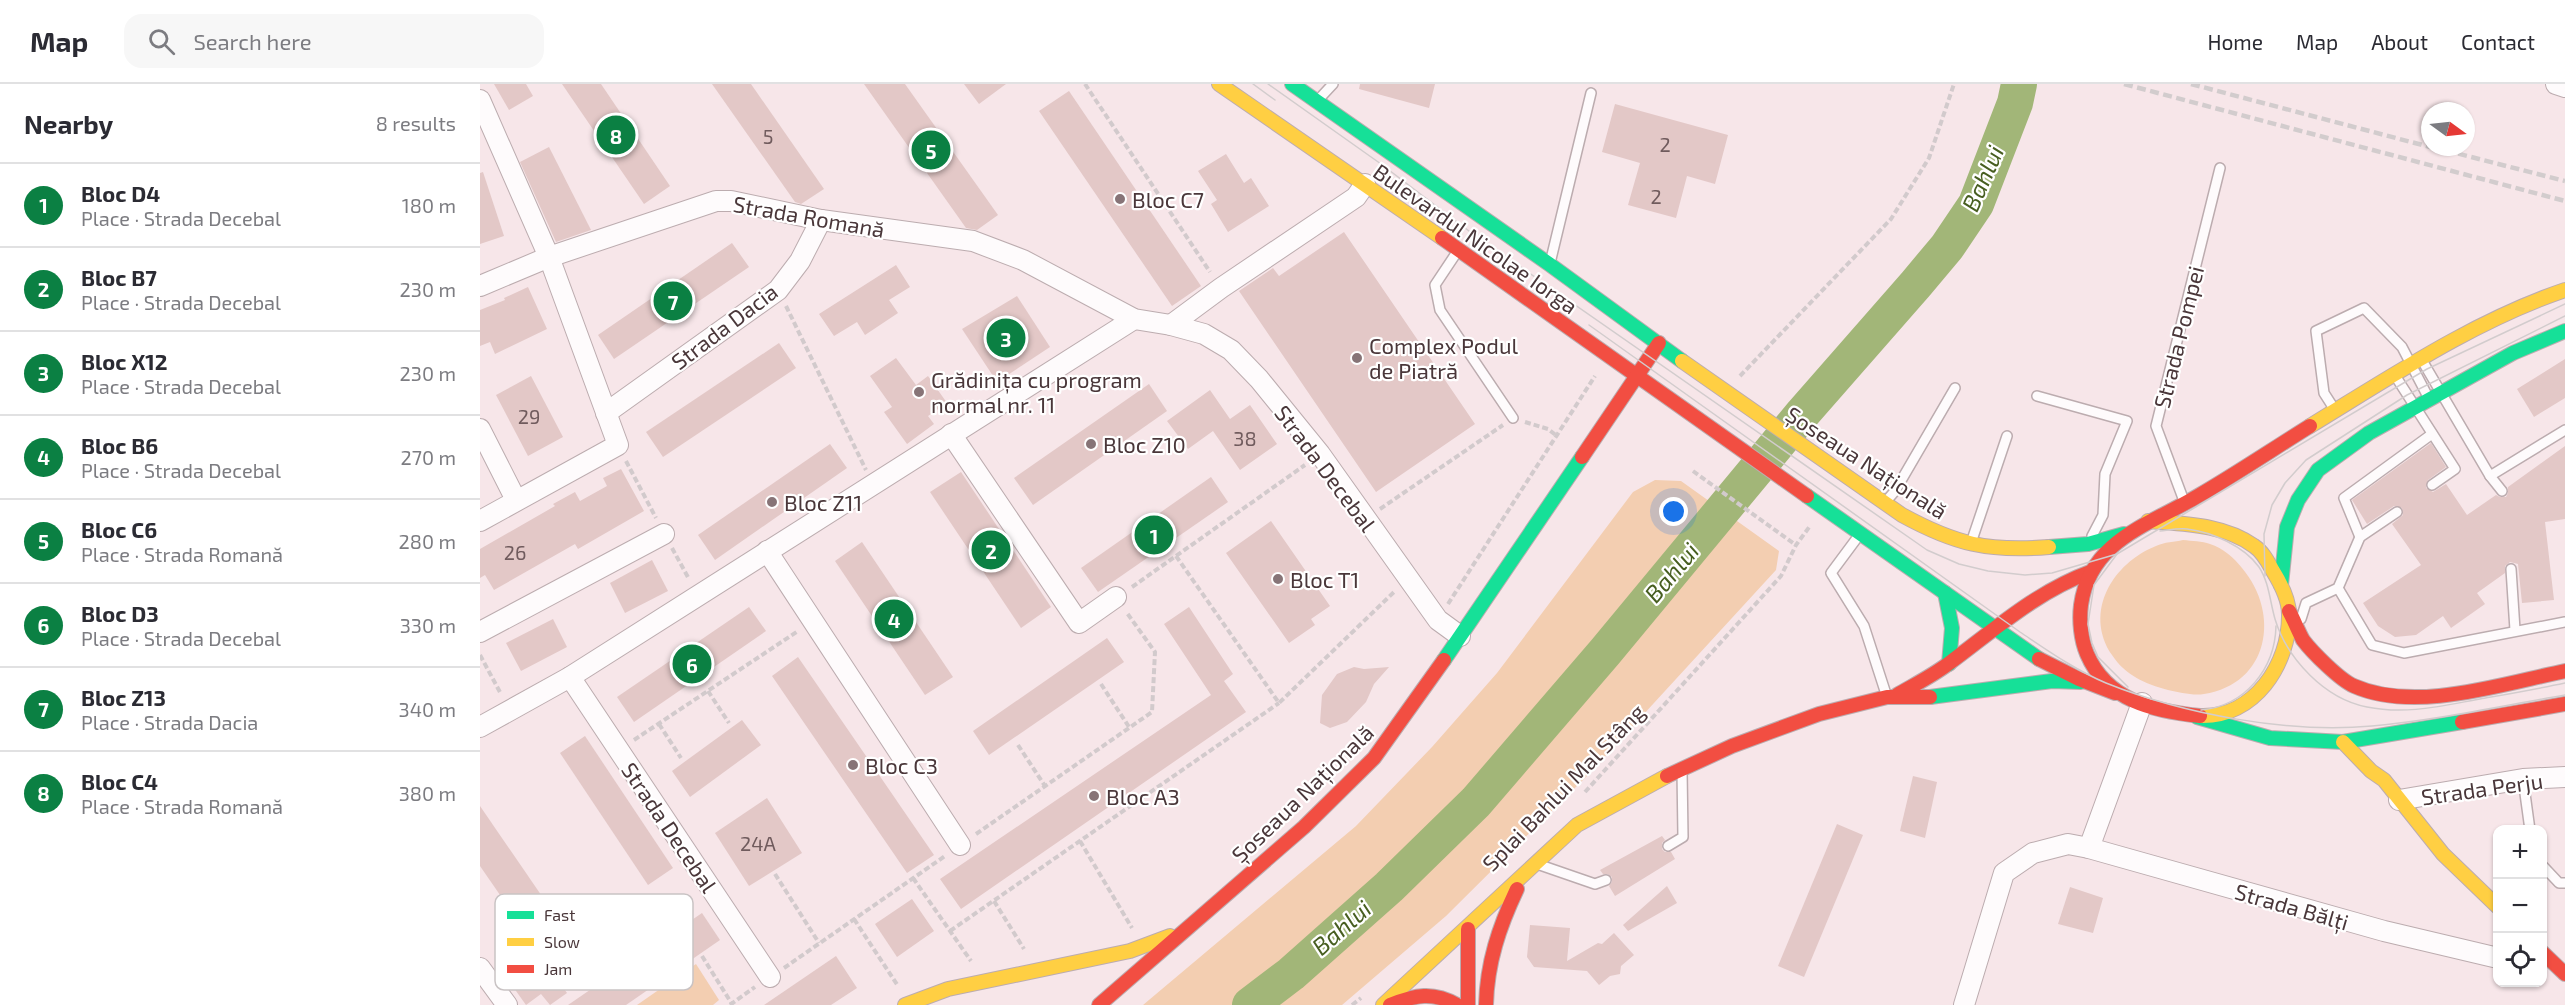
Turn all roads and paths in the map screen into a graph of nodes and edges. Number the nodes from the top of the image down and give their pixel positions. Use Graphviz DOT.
graph roads {
  1 [pos="1085,84"];
  2 [pos="1219,84"];
  3 [pos="1292,84"];
  4 [pos="1333,84"];
  5 [pos="1954,84"];
  6 [pos="2556,84"];
  7 [pos="2565,87"];
  8 [pos="1591,93"];
  9 [pos="480,100"];
  10 [pos="1318,101"];
  11 [pos="2220,168"];
  12 [pos="1365,184"];
  13 [pos="821,220"];
  14 [pos="1458,250"];
  15 [pos="549,257"];
  16 [pos="1550,264"];
  17 [pos="480,286"];
  18 [pos="1221,288"];
  19 [pos="778,290"];
  20 [pos="2565,290"];
  21 [pos="1134,320"];
  22 [pos="1171,326"];
  23 [pos="2565,331"];
  24 [pos="1659,344"];
  25 [pos="2416,363"];
  26 [pos="1588,368"];
  27 [pos="2395,375"];
  28 [pos="1636,377"];
  29 [pos="1736,380"];
  30 [pos="1955,388"];
  31 [pos="2037,396"];
  32 [pos="1731,397"];
  33 [pos="2435,397"];
  34 [pos="2415,408"];
  35 [pos="2336,411"];
  36 [pos="606,413"];
  37 [pos="1513,418"];
  38 [pos="480,429"];
  39 [pos="2565,430"];
  40 [pos="951,434"];
  41 [pos="2432,434"];
  42 [pos="1557,436"];
  43 [pos="2007,436"];
  44 [pos="1320,454"];
  45 [pos="1693,471"];
  46 [pos="2490,476"];
  47 [pos="873,484"];
  48 [pos="2432,485"];
  49 [pos="2502,491"];
  50 [pos="516,500"];
  51 [pos="1885,503"];
  52 [pos="2185,503"];
  53 [pos="2397,512"];
  54 [pos="1817,518"];
  55 [pos="1365,519"];
  56 [pos="480,521"];
  57 [pos="2148,521"];
  58 [pos="1860,533"];
  59 [pos="2130,533"];
  60 [pos="664,534"];
  61 [pos="2360,537"];
  62 [pos="2088,544"];
  63 [pos="1796,545"];
  64 [pos="1970,545"];
  65 [pos="767,551"];
  66 [pos="1176,555"];
  67 [pos="2511,569"];
  68 [pos="2090,572"];
  69 [pos="1407,579"];
  70 [pos="2282,585"];
  71 [pos="2338,588"];
  72 [pos="1945,593"];
  73 [pos="1116,597"];
  74 [pos="2289,611"];
  75 [pos="1438,620"];
  76 [pos="813,621"];
  77 [pos="2565,622"];
  78 [pos="2298,627"];
  79 [pos="1994,628"];
  80 [pos="2515,630"];
  81 [pos="480,632"];
  82 [pos="1460,636"];
  83 [pos="480,655"];
  84 [pos="1949,664"];
  85 [pos="2565,671"];
  86 [pos="570,676"];
  87 [pos="2081,682"];
  88 [pos="1101,684"];
  89 [pos="707,691"];
  90 [pos="1892,696"];
  91 [pos="2122,696"];
  92 [pos="1279,703"];
  93 [pos="2142,703"];
  94 [pos="2565,704"];
  95 [pos="510,710"];
  96 [pos="2191,715"];
  97 [pos="729,723"];
  98 [pos="659,724"];
  99 [pos="480,727"];
  100 [pos="1129,728"];
  101 [pos="2416,729"];
  102 [pos="2343,742"];
  103 [pos="1018,745"];
  104 [pos="2389,750"];
  105 [pos="619,751"];
  106 [pos="681,758"];
  107 [pos="2384,764"];
  108 [pos="1682,768"];
  109 [pos="2565,777"];
  110 [pos="2523,779"];
  111 [pos="2384,780"];
  112 [pos="1045,786"];
  113 [pos="1579,799"];
  114 [pos="2399,800"];
  115 [pos="2529,825"];
  116 [pos="1080,841"];
  117 [pos="960,845"];
  118 [pos="1668,846"];
  119 [pos="2089,848"];
  120 [pos="1530,868"];
  121 [pos="2547,870"];
  122 [pos="775,874"];
  123 [pos="913,878"];
  124 [pos="1606,880"];
  125 [pos="2565,883"];
  126 [pos="994,902"];
  127 [pos="2493,903"];
  128 [pos="854,919"];
  129 [pos="1468,929"];
  130 [pos="950,931"];
  131 [pos="1186,931"];
  132 [pos="819,943"];
  133 [pos="1142,946"];
  134 [pos="702,956"];
  135 [pos="2493,957"];
  136 [pos="2547,957"];
  137 [pos="480,968"];
  138 [pos="1036,969"];
  139 [pos="2565,975"];
  140 [pos="770,977"];
  141 [pos="986,980"];
  142 [pos="495,989"];
  143 [pos="496,990"];
  144 [pos="1370,990"];
  145 [pos="731,1004"];
  146 [pos="907,1004"];
  147 [pos="507,1005"];
  148 [pos="1099,1005"];
  149 [pos="1352,1005"];
  150 [pos="1383,1005"];
  151 [pos="1390,1005"];
  152 [pos="1457,1005"];
  153 [pos="1483,1005"];
  154 [pos="1964,1005"];
  1 -- 18 [label="path"];
  2 -- 12 [label="main road, Bulevardul Nicolae Iorga"];
  3 -- 10 [label="main road, Bulevardul Nicolae Iorga"];
  4 -- 10 [label="lane"];
  5 -- 29 [label="path"];
  6 -- 7 [label="street"];
  8 -- 16 [label="lane"];
  9 -- 15 [label="street"];
  10 -- 16 [label="main road, Bulevardul Nicolae Iorga"];
  11 -- 52 [label="lane, Strada Pompei"];
  12 -- 14 [label="main road, Bulevardul Nicolae Iorga"];
  12 -- 18 [label="street"];
  13 -- 15 [label="street, Strada Romană"];
  13 -- 19 [label="street, Strada Dacia"];
  13 -- 21 [label="street, Strada Romană"];
  14 -- 28 [label="main road, Bulevardul Nicolae Iorga"];
  14 -- 37 [label="lane"];
  15 -- 17 [label="street, Strada Romană"];
  15 -- 36 [label="street"];
  16 -- 24 [label="main road, Bulevardul Nicolae Iorga"];
  18 -- 22 [label="street"];
  19 -- 36 [label="street, Strada Dacia"];
  19 -- 47 [label="path"];
  20 -- 25 [label="main road"];
  21 -- 22 [label="street, Strada Decebal"];
  21 -- 40 [label="street"];
  22 -- 44 [label="street, Strada Decebal"];
  23 -- 33 [label="main road"];
  24 -- 28 [label="main road, Șoseaua Națională"];
  24 -- 32 [label="main road, Bulevardul Nicolae Iorga"];
  25 -- 27 [label="main road"];
  25 -- 33 [label="lane"];
  25 -- 35 [label="lane"];
  26 -- 42 [label="path"];
  27 -- 34 [label="lane"];
  27 -- 35 [label="main road"];
  28 -- 58 [label="main road, Bulevardul Nicolae Iorga"];
  28 -- 82 [label="main road, Șoseaua Națională"];
  30 -- 51 [label="lane"];
  31 -- 62 [label="lane"];
  32 -- 51 [label="main road, Șoseaua Națională"];
  33 -- 34 [label="main road"];
  33 -- 46 [label="lane"];
  34 -- 41 [label="lane"];
  34 -- 70 [label="main road"];
  35 -- 52 [label="main road"];
  36 -- 50 [label="street"];
  37 -- 42 [label="path"];
  37 -- 55 [label="path"];
  38 -- 50 [label="street"];
  39 -- 46 [label="lane"];
  40 -- 47 [label="street"];
  40 -- 73 [label="street"];
  41 -- 48 [label="lane"];
  41 -- 61 [label="lane"];
  42 -- 75 [label="path"];
  43 -- 64 [label="lane"];
  44 -- 55 [label="street, Strada Decebal"];
  44 -- 66 [label="path"];
  45 -- 63 [label="path"];
  46 -- 49 [label="lane"];
  47 -- 65 [label="street"];
  50 -- 56 [label="street"];
  51 -- 64 [label="main road, Șoseaua Națională"];
  52 -- 57 [label="main road"];
  53 -- 61 [label="lane"];
  54 -- 63 [label="path, Splai Bahlui Mal Stâng"];
  55 -- 69 [label="street, Strada Decebal"];
  57 -- 59 [label="main road"];
  57 -- 70 [label="main road"];
  58 -- 72 [label="main road"];
  58 -- 90 [label="lane"];
  59 -- 62 [label="main road, Șoseaua Națională"];
  59 -- 68 [label="main road"];
  60 -- 81 [label="street"];
  61 -- 71 [label="lane"];
  62 -- 64 [label="main road, Șoseaua Națională"];
  63 -- 113 [label="path, Splai Bahlui Mal Stâng"];
  65 -- 76 [label="street"];
  65 -- 86 [label="street"];
  66 -- 73 [label="path"];
  66 -- 92 [label="path"];
  67 -- 80 [label="lane"];
  68 -- 79 [label="main road"];
  68 -- 91 [label="main road"];
  69 -- 75 [label="street, Strada Decebal"];
  69 -- 92 [label="path"];
  70 -- 74 [label="main road"];
  71 -- 78 [label="lane"];
  71 -- 80 [label="lane"];
  72 -- 79 [label="main road"];
  72 -- 84 [label="main road"];
  73 -- 100 [label="path"];
  74 -- 78 [label="main road"];
  74 -- 96 [label="main road"];
  75 -- 82 [label="street, Strada Decebal"];
  76 -- 89 [label="path"];
  76 -- 117 [label="street"];
  77 -- 80 [label="lane"];
  78 -- 85 [label="main road"];
  79 -- 84 [label="main road"];
  79 -- 87 [label="main road"];
  82 -- 131 [label="main road, Șoseaua Națională"];
  83 -- 95 [label="path"];
  84 -- 90 [label="main road"];
  86 -- 95 [label="street"];
  86 -- 105 [label="street, Strada Decebal"];
  87 -- 90 [label="main road"];
  87 -- 91 [label="main road"];
  88 -- 100 [label="path"];
  89 -- 97 [label="path"];
  89 -- 98 [label="path"];
  90 -- 108 [label="main road"];
  91 -- 93 [label="main road"];
  92 -- 116 [label="path"];
  93 -- 96 [label="main road"];
  93 -- 119 [label="street"];
  94 -- 101 [label="main road"];
  95 -- 99 [label="street"];
  96 -- 102 [label="main road"];
  98 -- 105 [label="path"];
  98 -- 106 [label="path"];
  100 -- 112 [label="path"];
  101 -- 102 [label="main road"];
  101 -- 104 [label="main road"];
  102 -- 111 [label="main road"];
  103 -- 112 [label="path"];
  105 -- 140 [label="street, Strada Decebal"];
  107 -- 111 [label="main road"];
  108 -- 118 [label="lane"];
  108 -- 120 [label="main road"];
  109 -- 110 [label="street, Strada Perju"];
  110 -- 114 [label="street, Strada Perju"];
  110 -- 115 [label="lane"];
  111 -- 114 [label="main road"];
  112 -- 117 [label="path"];
  114 -- 127 [label="main road"];
  116 -- 126 [label="path"];
  116 -- 133 [label="path"];
  117 -- 123 [label="path"];
  119 -- 135 [label="street, Strada Bălți"];
  119 -- 154 [label="street, Strada Bălți"];
  120 -- 124 [label="lane"];
  120 -- 129 [label="main road"];
  120 -- 153 [label="main road"];
  121 -- 125 [label="lane"];
  122 -- 132 [label="path"];
  123 -- 128 [label="path"];
  123 -- 130 [label="path"];
  126 -- 130 [label="path"];
  126 -- 138 [label="path"];
  128 -- 132 [label="path"];
  128 -- 146 [label="path"];
  129 -- 150 [label="main road"];
  129 -- 153 [label="main road"];
  130 -- 141 [label="path"];
  131 -- 133 [label="main road, Șoseaua Națională"];
  131 -- 148 [label="main road"];
  132 -- 140 [label="path"];
  133 -- 138 [label="main road, Șoseaua Națională"];
  134 -- 145 [label="path"];
  136 -- 139 [label="main road"];
  137 -- 142 [label="street"];
  138 -- 141 [label="main road, Șoseaua Națională"];
  140 -- 145 [label="path"];
  141 -- 146 [label="main road, Șoseaua Națională"];
  143 -- 147 [label="street"];
  144 -- 149 [label="path"];
  151 -- 152 [label="main road"];
}
